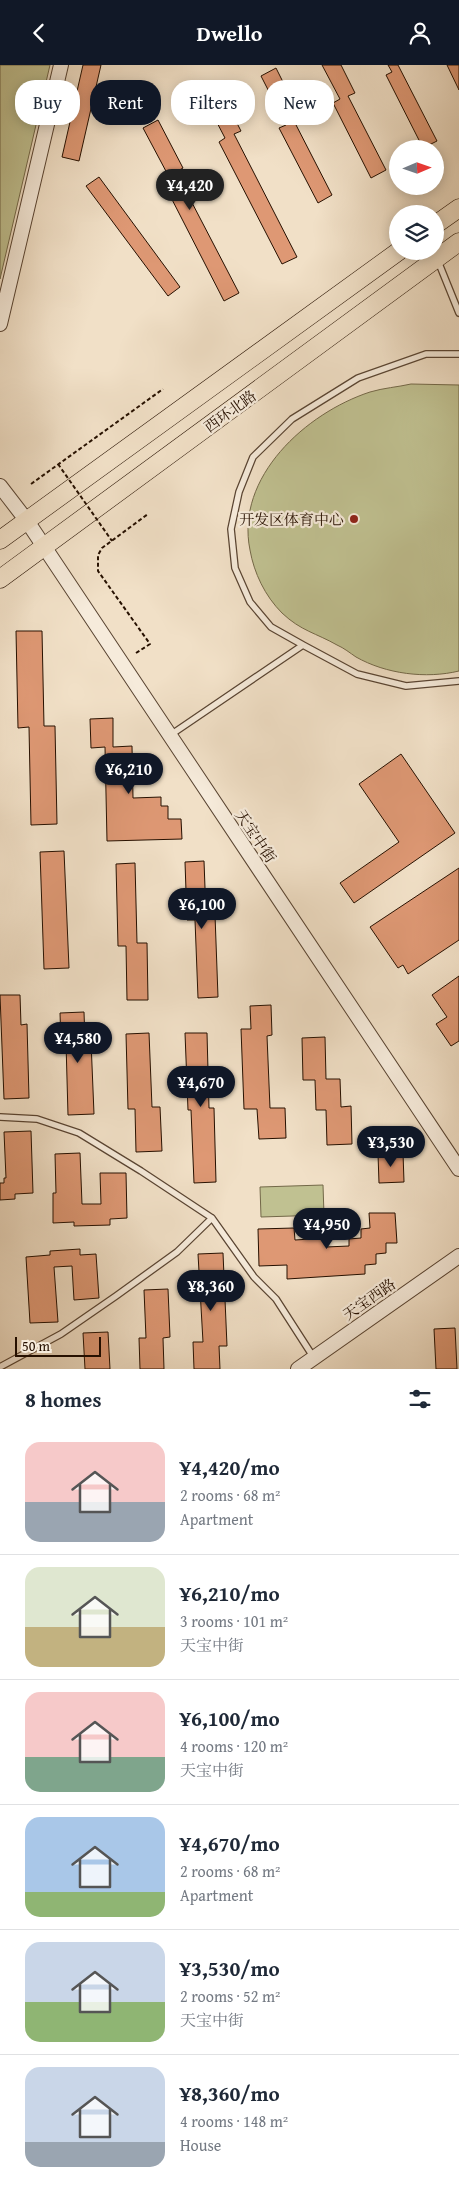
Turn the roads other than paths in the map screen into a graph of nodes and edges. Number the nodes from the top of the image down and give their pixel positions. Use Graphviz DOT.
graph roads {
  1 [pos="61,65"];
  2 [pos="459,208"];
  3 [pos="444,219"];
  4 [pos="459,242"];
  5 [pos="444,253"];
  6 [pos="389,258"];
  7 [pos="434,260"];
  8 [pos="438,260"];
  9 [pos="459,313"];
  10 [pos="0,324"];
  11 [pos="459,354"];
  12 [pos="0,486"];
  13 [pos="26,521"];
  14 [pos="0,541"];
  15 [pos="44,548"];
  16 [pos="0,579"];
  17 [pos="302,645"];
  18 [pos="459,681"];
  19 [pos="170,736"];
  20 [pos="0,1117"];
  21 [pos="459,1169"];
  22 [pos="212,1218"];
  23 [pos="459,1256"];
  24 [pos="314,1357"];
  25 [pos="0,1367"];
  26 [pos="298,1369"];
  1 -- 10 [label="street"];
  2 -- 3 [label="main road"];
  4 -- 5 [label="main road, 西环北路"];
  6 -- 13 [label="main road, 西环北路"];
  7 -- 15 [label="main road, 西环北路"];
  8 -- 9 [label="lane"];
  11 -- 17 [label="lane"];
  12 -- 13 [label="street, 天宝中街"];
  13 -- 14 [label="main road, 西环北路"];
  13 -- 15 [label="street, 天宝中街"];
  15 -- 16 [label="main road, 西环北路"];
  15 -- 19 [label="street, 天宝中街"];
  17 -- 18 [label="lane"];
  17 -- 19 [label="lane"];
  19 -- 21 [label="street, 天宝中街"];
  20 -- 22 [label="lane"];
  22 -- 24 [label="lane"];
  22 -- 25 [label="lane"];
  23 -- 24 [label="street, 天宝西路"];
  24 -- 26 [label="street, 天宝西路"];
}
